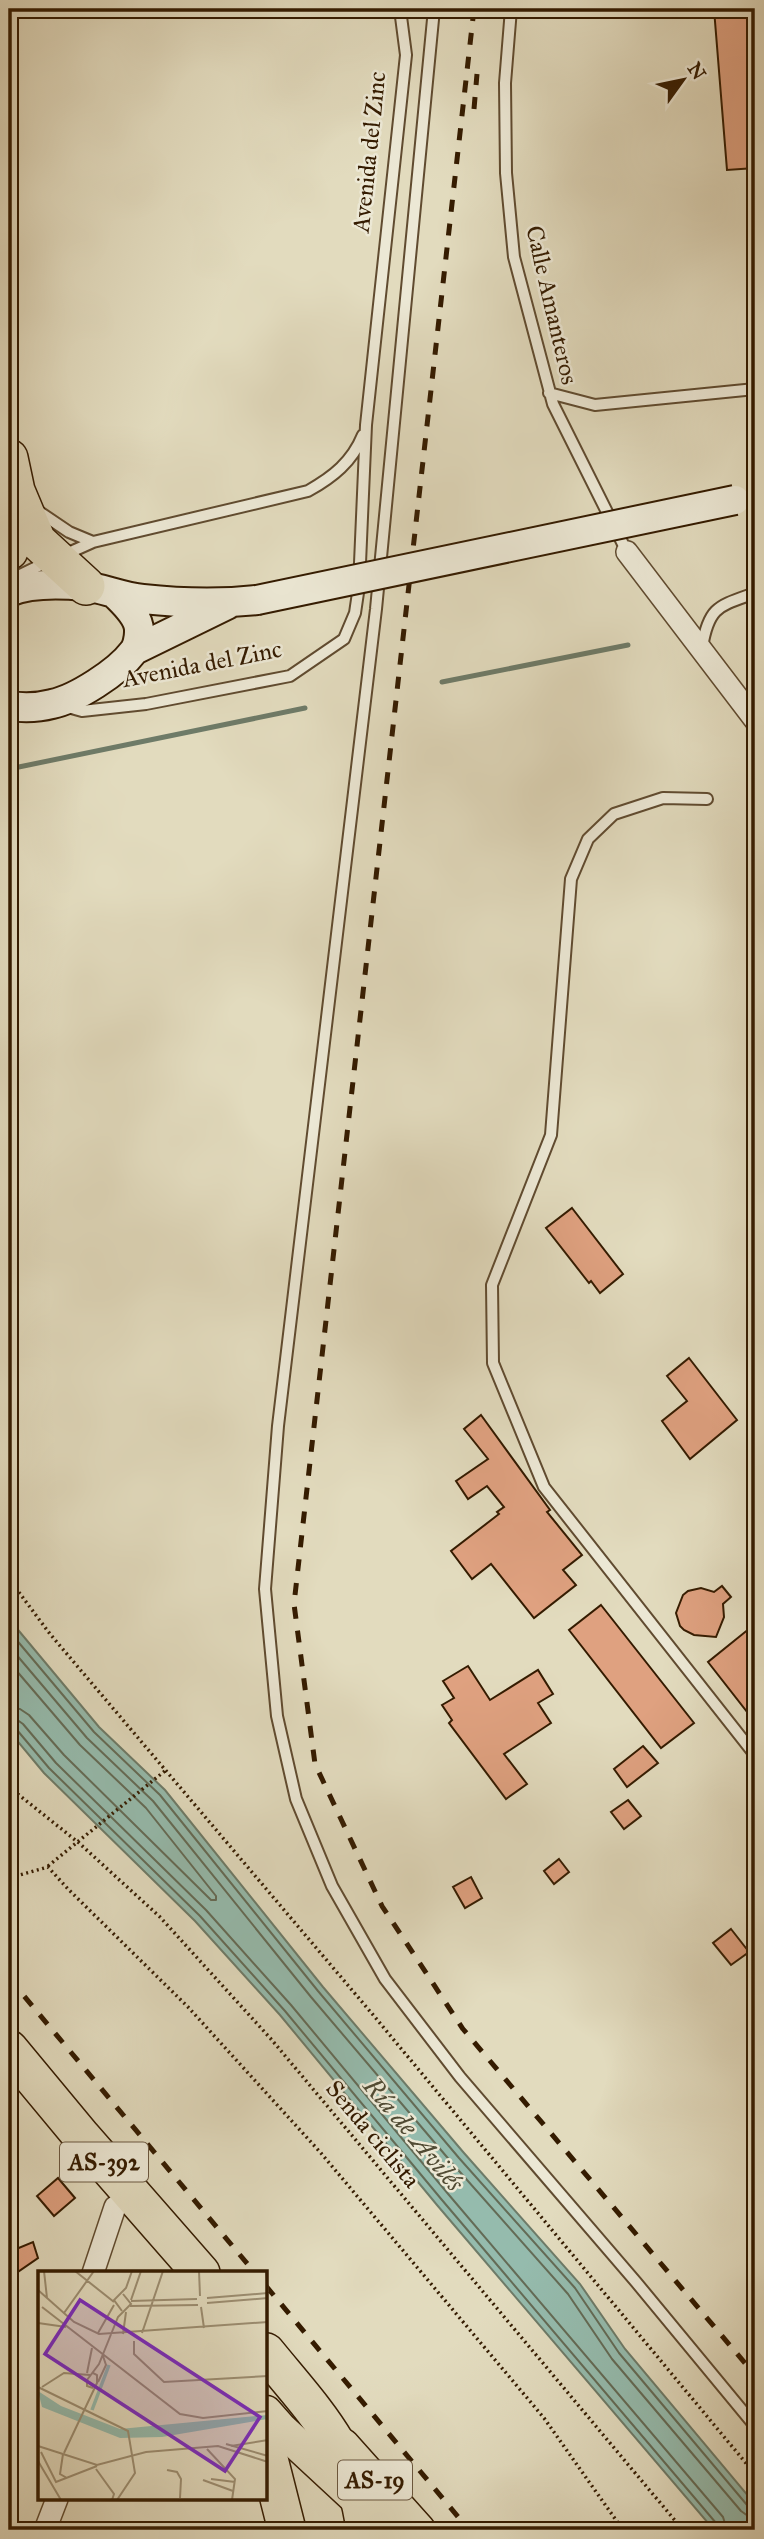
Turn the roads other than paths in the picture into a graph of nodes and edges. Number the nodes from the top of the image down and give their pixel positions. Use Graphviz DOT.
graph roads {
  1 [pos="400,9"];
  2 [pos="434,9"];
  3 [pos="511,9"];
  4 [pos="755,389"];
  5 [pos="549,393"];
  6 [pos="366,425"];
  7 [pos="13,475"];
  8 [pos="745,498"];
  9 [pos="93,542"];
  10 [pos="9,551"];
  11 [pos="627,552"];
  12 [pos="56,558"];
  13 [pos="9,580"];
  14 [pos="102,591"];
  15 [pos="9,592"];
  16 [pos="755,593"];
  17 [pos="244,601"];
  18 [pos="135,650"];
  19 [pos="702,650"];
  20 [pos="54,704"];
  21 [pos="9,706"];
  22 [pos="755,720"];
  23 [pos="707,799"];
  24 [pos="755,1755"];
  25 [pos="9,2049"];
  26 [pos="9,2080"];
  27 [pos="115,2207"];
  28 [pos="94,2271"];
  29 [pos="170,2271"];
  30 [pos="199,2271"];
  31 [pos="268,2354"];
  32 [pos="268,2414"];
  33 [pos="755,2426"];
  34 [pos="330,2430"];
  35 [pos="268,2455"];
  36 [pos="57,2500"];
  37 [pos="364,2516"];
  38 [pos="45,2530"];
  39 [pos="287,2530"];
  40 [pos="390,2530"];
  41 [pos="418,2530"];
  1 -- 6 [label="lane, Avenida del Zinc"];
  2 -- 33 [label="lane"];
  3 -- 5 [label="lane, Calle Amanteros"];
  4 -- 5 [label="lane"];
  5 -- 11 [label="lane, Calle Amanteros"];
  6 -- 9 [label="lane, Avenida del Zinc"];
  6 -- 20 [label="lane, Avenida del Zinc"];
  7 -- 9 [label="lane"];
  7 -- 10 [label="highway"];
  7 -- 12 [label="highway"];
  8 -- 17 [label="main road, bridge"];
  9 -- 12 [label="lane, Avenida del Zinc"];
  11 -- 19 [label="street"];
  12 -- 13 [label="lane, Avenida del Zinc"];
  12 -- 14 [label="highway"];
  14 -- 15 [label="main road"];
  14 -- 17 [label="main road"];
  14 -- 18 [label="main road"];
  16 -- 19 [label="lane"];
  17 -- 18 [label="main road"];
  18 -- 20 [label="main road"];
  19 -- 22 [label="street"];
  20 -- 21 [label="main road"];
  23 -- 24 [label="lane"];
  25 -- 30 [label="highway, AS-392"];
  26 -- 27 [label="highway, AS-392"];
  27 -- 28 [label="street"];
  27 -- 29 [label="highway, AS-392"];
  31 -- 34 [label="highway"];
  32 -- 37 [label="main road, AS-19"];
  34 -- 37 [label="highway"];
  34 -- 41 [label="main road, AS-19"];
  35 -- 39 [label="highway"];
  36 -- 38 [label="street"];
  37 -- 40 [label="main road, AS-19"];
}
